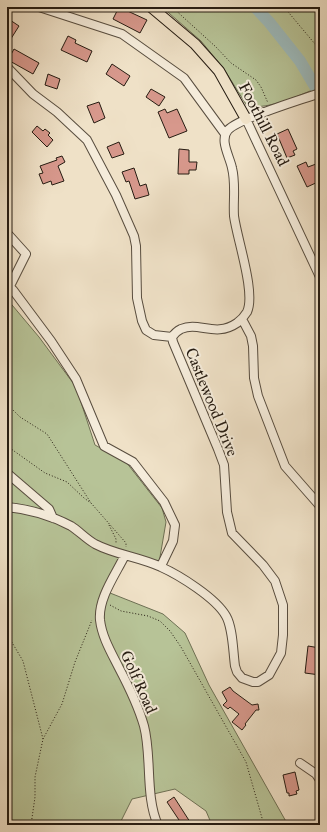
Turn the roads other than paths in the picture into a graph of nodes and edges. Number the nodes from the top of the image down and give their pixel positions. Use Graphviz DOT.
graph roads {
  1 [pos="39,7"];
  2 [pos="151,7"];
  3 [pos="7,67"];
  4 [pos="320,93"];
  5 [pos="246,119"];
  6 [pos="225,134"];
  7 [pos="7,232"];
  8 [pos="320,276"];
  9 [pos="8,285"];
  10 [pos="242,319"];
  11 [pos="172,337"];
  12 [pos="7,473"];
  13 [pos="320,506"];
  14 [pos="7,507"];
  15 [pos="53,518"];
  16 [pos="122,553"];
  17 [pos="161,566"];
  18 [pos="300,763"];
  19 [pos="320,780"];
  20 [pos="158,825"];
  1 -- 6 [label="street"];
  2 -- 5 [label="main road, Foothill Road"];
  3 -- 11 [label="street"];
  4 -- 5 [label="street"];
  5 -- 6 [label="street"];
  5 -- 8 [label="street, Foothill Road"];
  6 -- 10 [label="street"];
  7 -- 9 [label="street"];
  9 -- 17 [label="street"];
  10 -- 11 [label="street, Castlewood Drive"];
  10 -- 13 [label="street"];
  11 -- 17 [label="street, Castlewood Drive"];
  12 -- 15 [label="street"];
  14 -- 15 [label="street, Castlewood Drive"];
  15 -- 16 [label="street, Castlewood Drive"];
  16 -- 17 [label="street, Castlewood Drive"];
  16 -- 20 [label="street, Golf Road"];
  18 -- 19 [label="street"];
}
